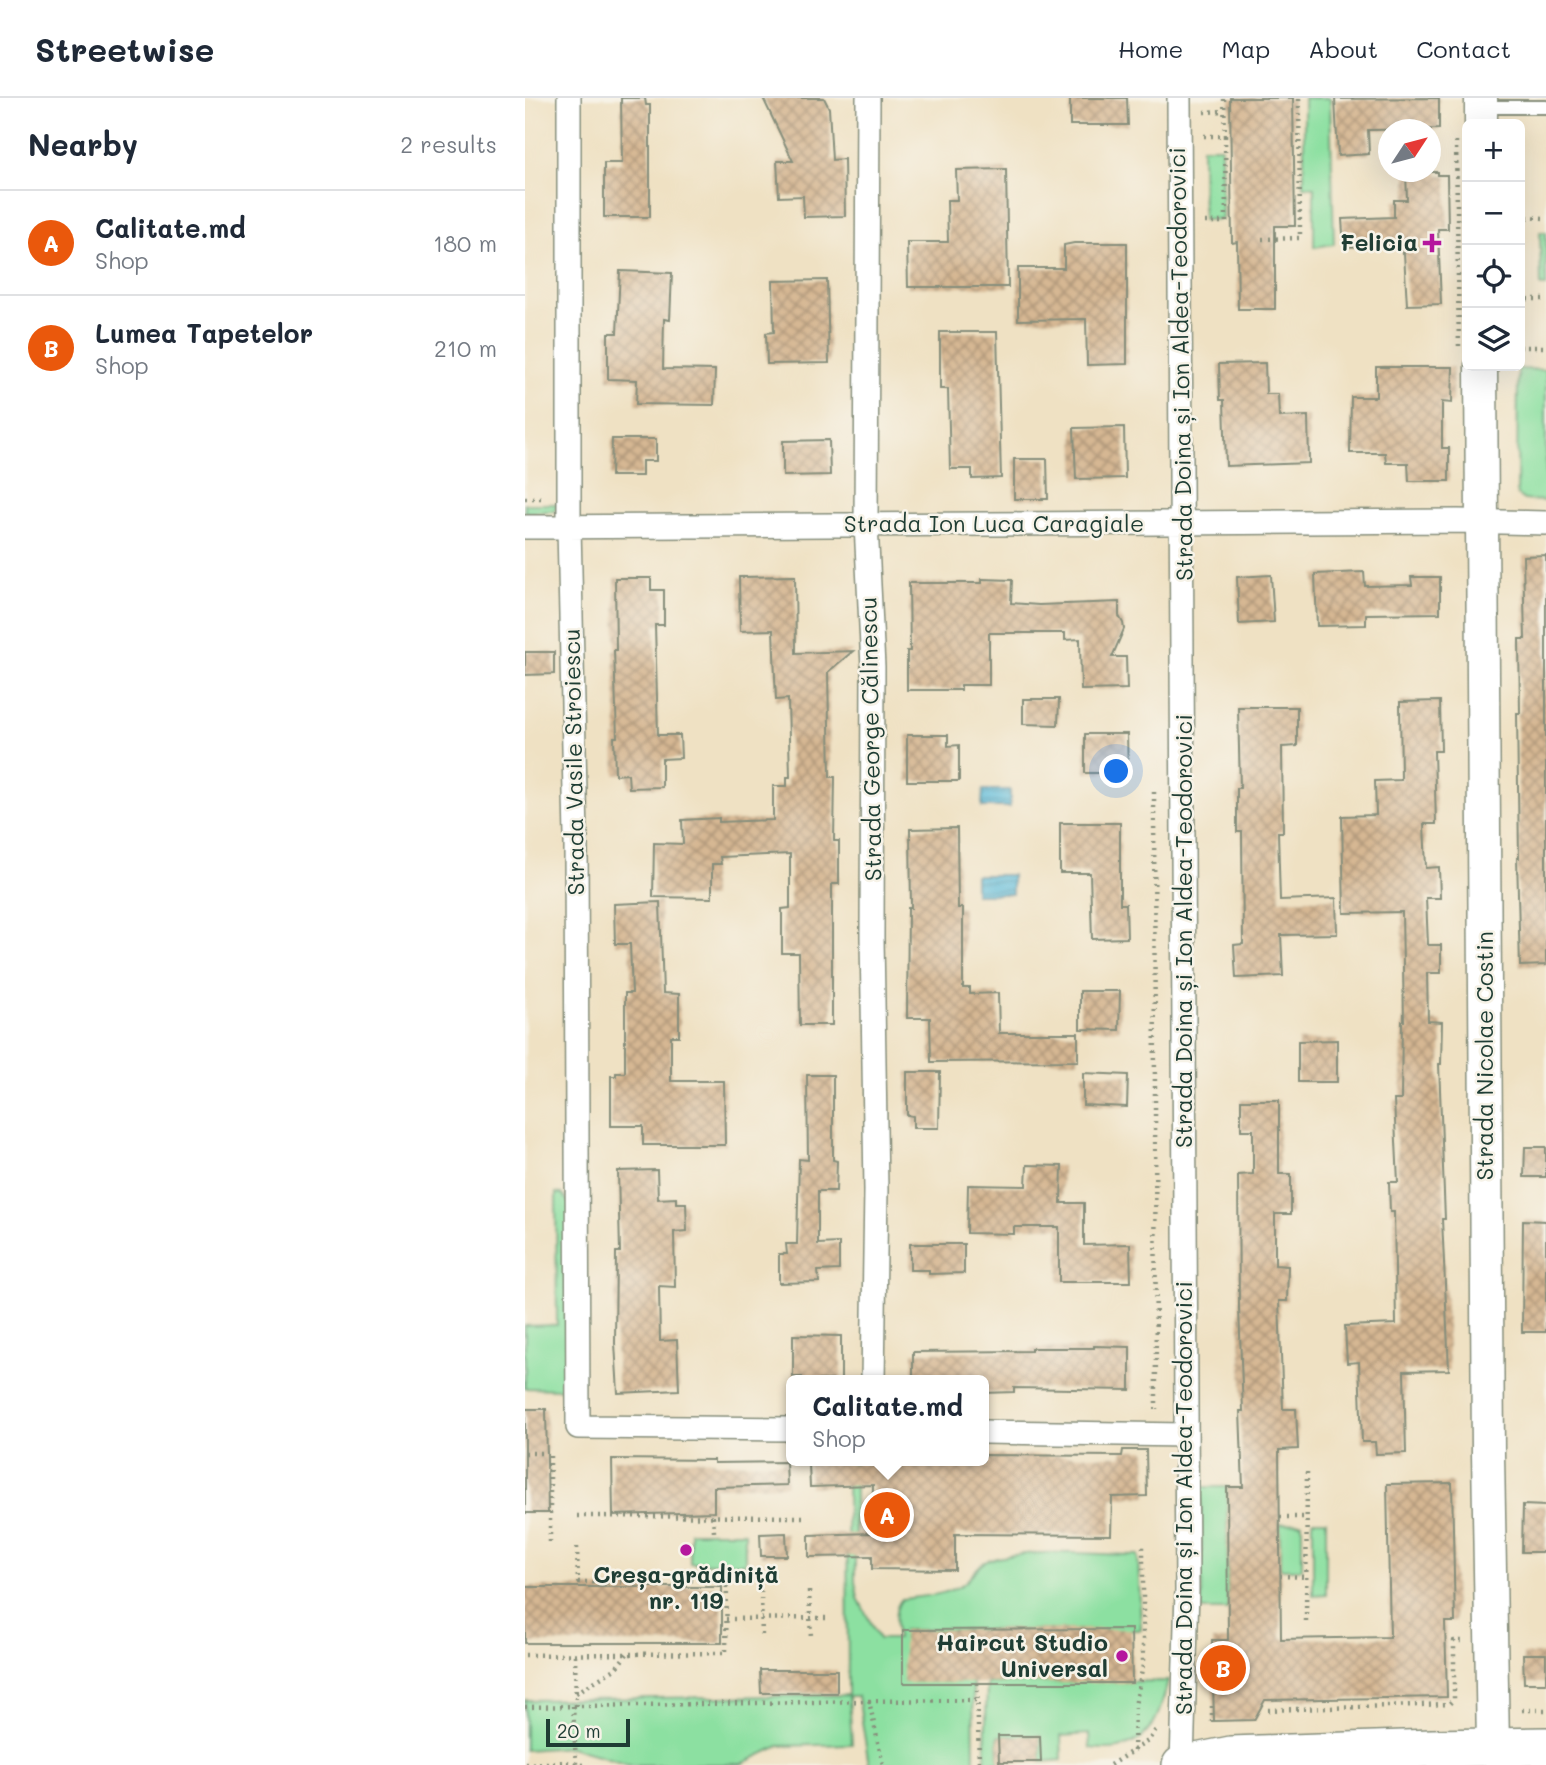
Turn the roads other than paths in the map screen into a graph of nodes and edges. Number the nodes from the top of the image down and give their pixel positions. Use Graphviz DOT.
graph roads {
  1 [pos="569,98"];
  2 [pos="869,98"];
  3 [pos="1179,98"];
  4 [pos="1546,107"];
  5 [pos="1475,117"];
  6 [pos="1471,371"];
  7 [pos="1482,521"];
  8 [pos="1546,523"];
  9 [pos="866,524"];
  10 [pos="1183,524"];
  11 [pos="525,527"];
  12 [pos="569,527"];
  13 [pos="873,1375"];
  14 [pos="786,1429"];
  15 [pos="989,1432"];
  16 [pos="1185,1435"];
  17 [pos="1493,1746"];
  18 [pos="1546,1746"];
  19 [pos="1434,1756"];
  20 [pos="1182,1764"];
  1 -- 12 [label="street, Strada Vasile Stroiescu"];
  2 -- 9 [label="street, Strada George Călinescu"];
  3 -- 10 [label="street, Strada Doina și Ion Aldea-Teodorovici"];
  4 -- 5 [label="lane"];
  6 -- 7 [label="main road, Strada Nicolae Costin"];
  7 -- 8 [label="street, Strada Ion Luca Caragiale"];
  7 -- 10 [label="street, Strada Ion Luca Caragiale"];
  7 -- 17 [label="main road, Strada Nicolae Costin"];
  9 -- 10 [label="street, Strada Ion Luca Caragiale"];
  9 -- 12 [label="street, Strada Ion Luca Caragiale"];
  9 -- 13 [label="street, Strada George Călinescu"];
  10 -- 16 [label="street, Strada Doina și Ion Aldea-Teodorovici"];
  11 -- 12 [label="street, Strada Ion Luca Caragiale"];
  12 -- 14 [label="street, Strada Vasile Stroiescu"];
  15 -- 16 [label="street"];
  16 -- 20 [label="street, Strada Doina și Ion Aldea-Teodorovici"];
  17 -- 18 [label="main road"];
  17 -- 19 [label="main road"];
  19 -- 20 [label="main road"];
}
